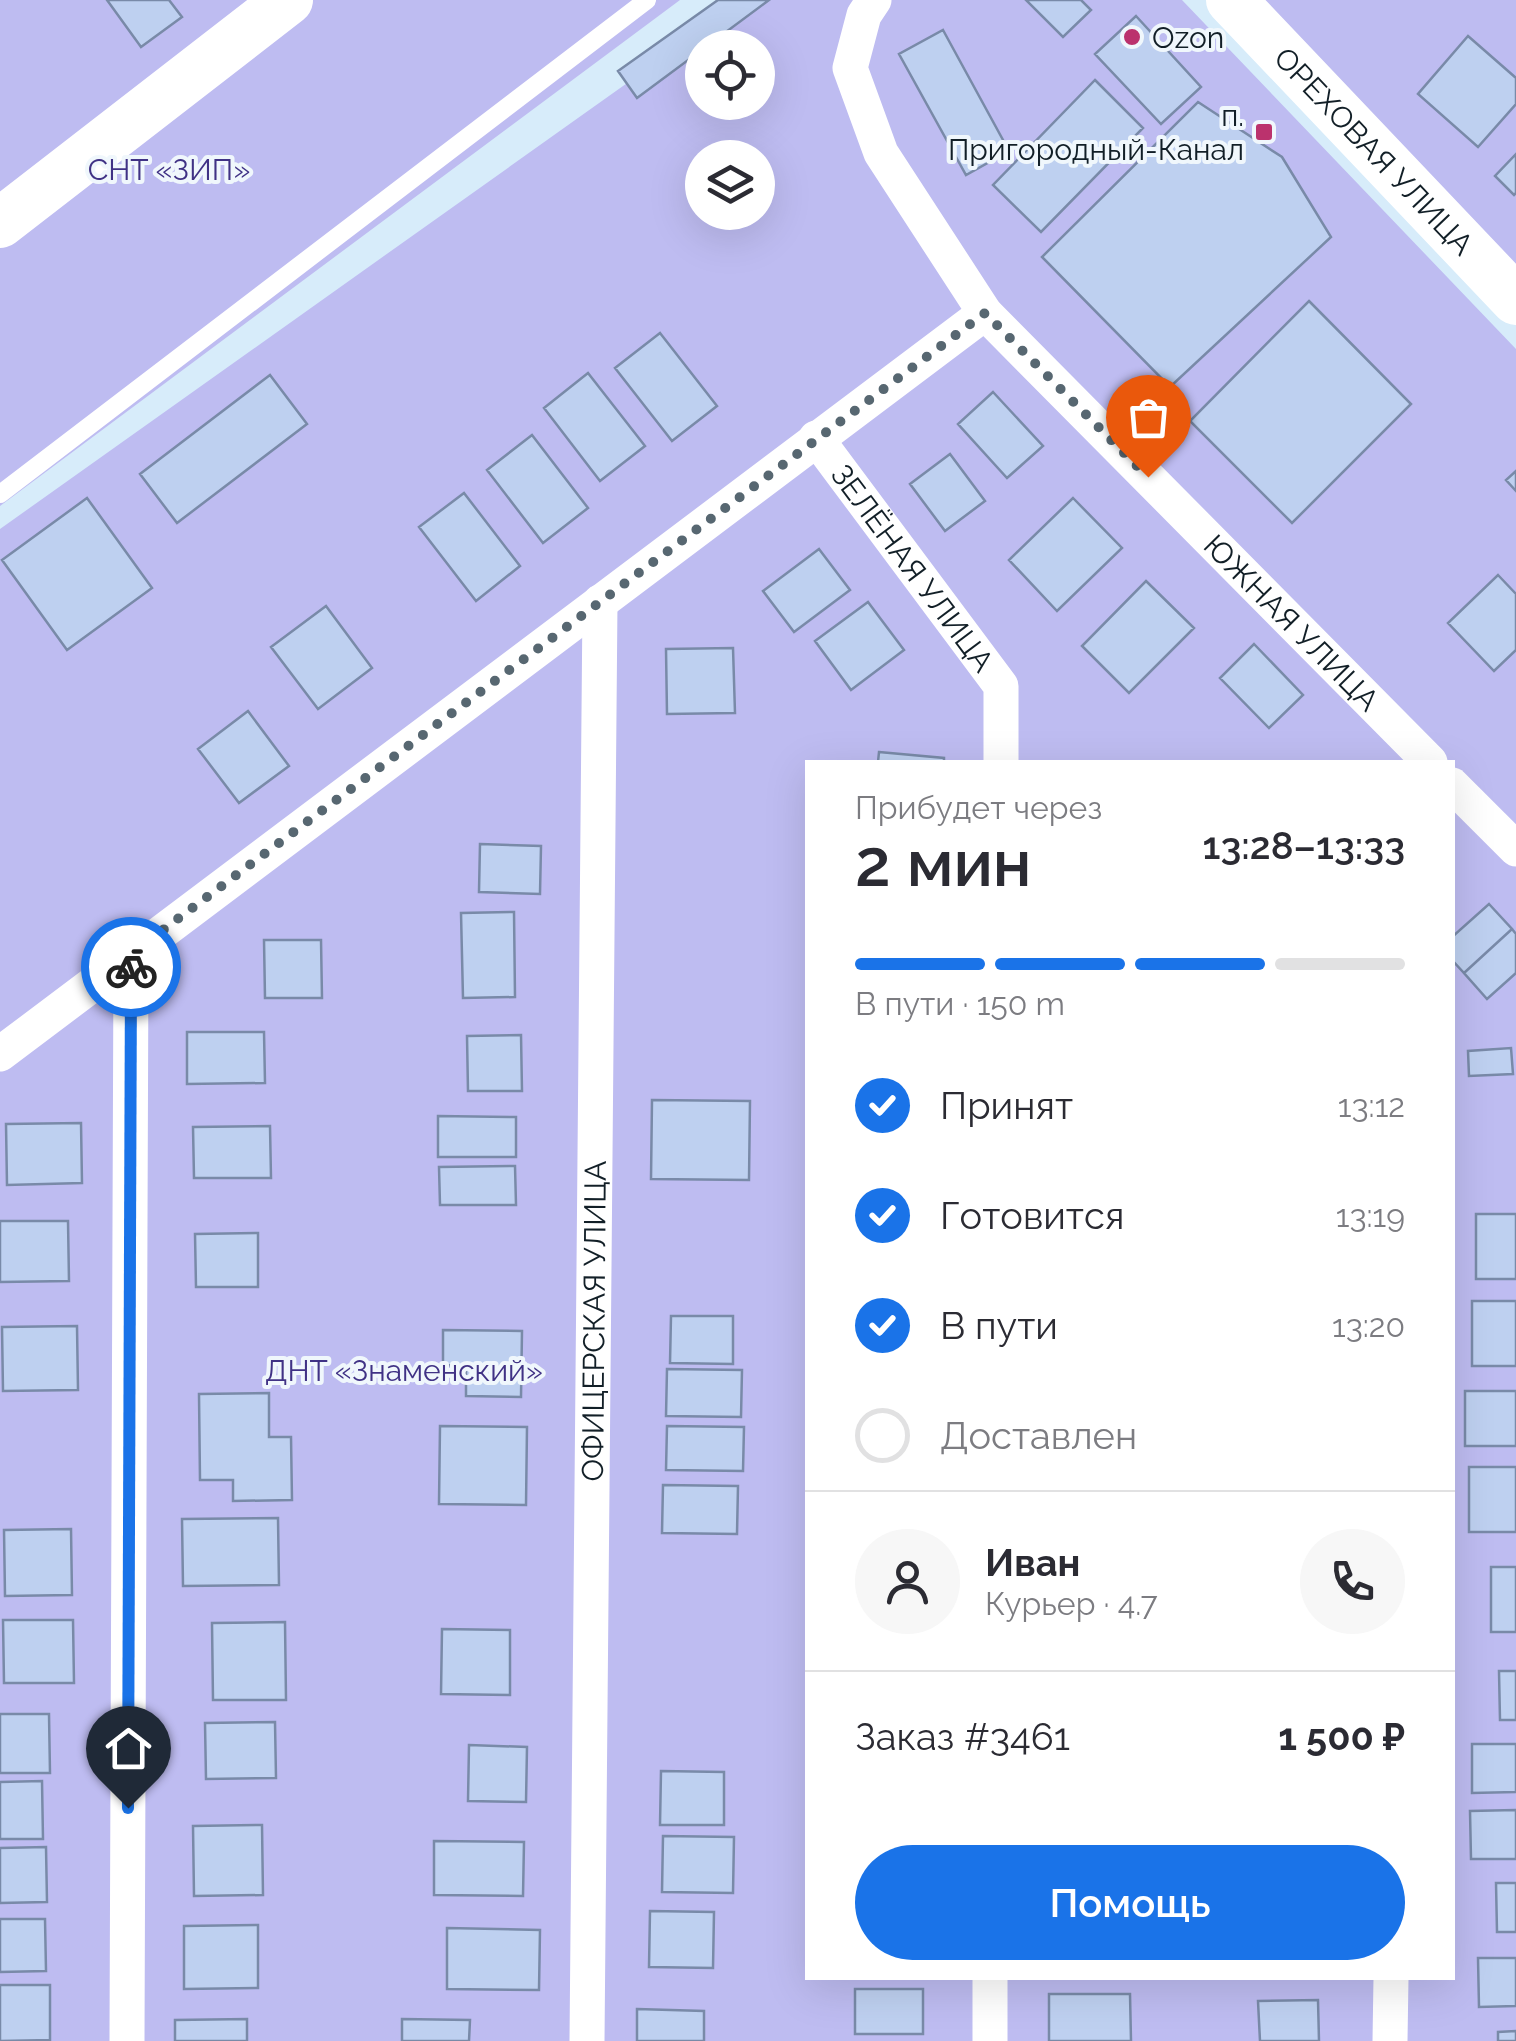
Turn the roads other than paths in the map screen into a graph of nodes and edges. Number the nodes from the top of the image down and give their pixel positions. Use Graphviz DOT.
graph roads {
  1 [pos="288,0"];
  2 [pos="647,0"];
  3 [pos="874,0"];
  4 [pos="1231,0"];
  5 [pos="0,223"];
  6 [pos="1516,300"];
  7 [pos="985,313"];
  8 [pos="816,438"];
  9 [pos="0,494"];
  10 [pos="600,602"];
  11 [pos="1420,759"];
  12 [pos="1001,760"];
  13 [pos="1455,788"];
  14 [pos="1516,850"];
  15 [pos="131,954"];
  16 [pos="0,1054"];
  17 [pos="990,1980"];
  18 [pos="1391,1980"];
  19 [pos="127,2041"];
  20 [pos="588,2041"];
  21 [pos="990,2041"];
  22 [pos="1390,2041"];
  1 -- 5 [label="street"];
  2 -- 9 [label="lane"];
  3 -- 7 [label="street, ЮЖНАЯ УЛИЦА"];
  4 -- 6 [label="street, ОРЕХОВАЯ УЛИЦА"];
  7 -- 8 [label="street"];
  7 -- 11 [label="street, ЮЖНАЯ УЛИЦА"];
  8 -- 10 [label="street"];
  8 -- 12 [label="street, ЗЕЛЁНАЯ УЛИЦА"];
  10 -- 15 [label="street"];
  10 -- 20 [label="street, ОФИЦЕРСКАЯ УЛИЦА"];
  13 -- 14 [label="street"];
  15 -- 16 [label="street"];
  15 -- 19 [label="street"];
  17 -- 21 [label="street"];
  18 -- 22 [label="street"];
}
